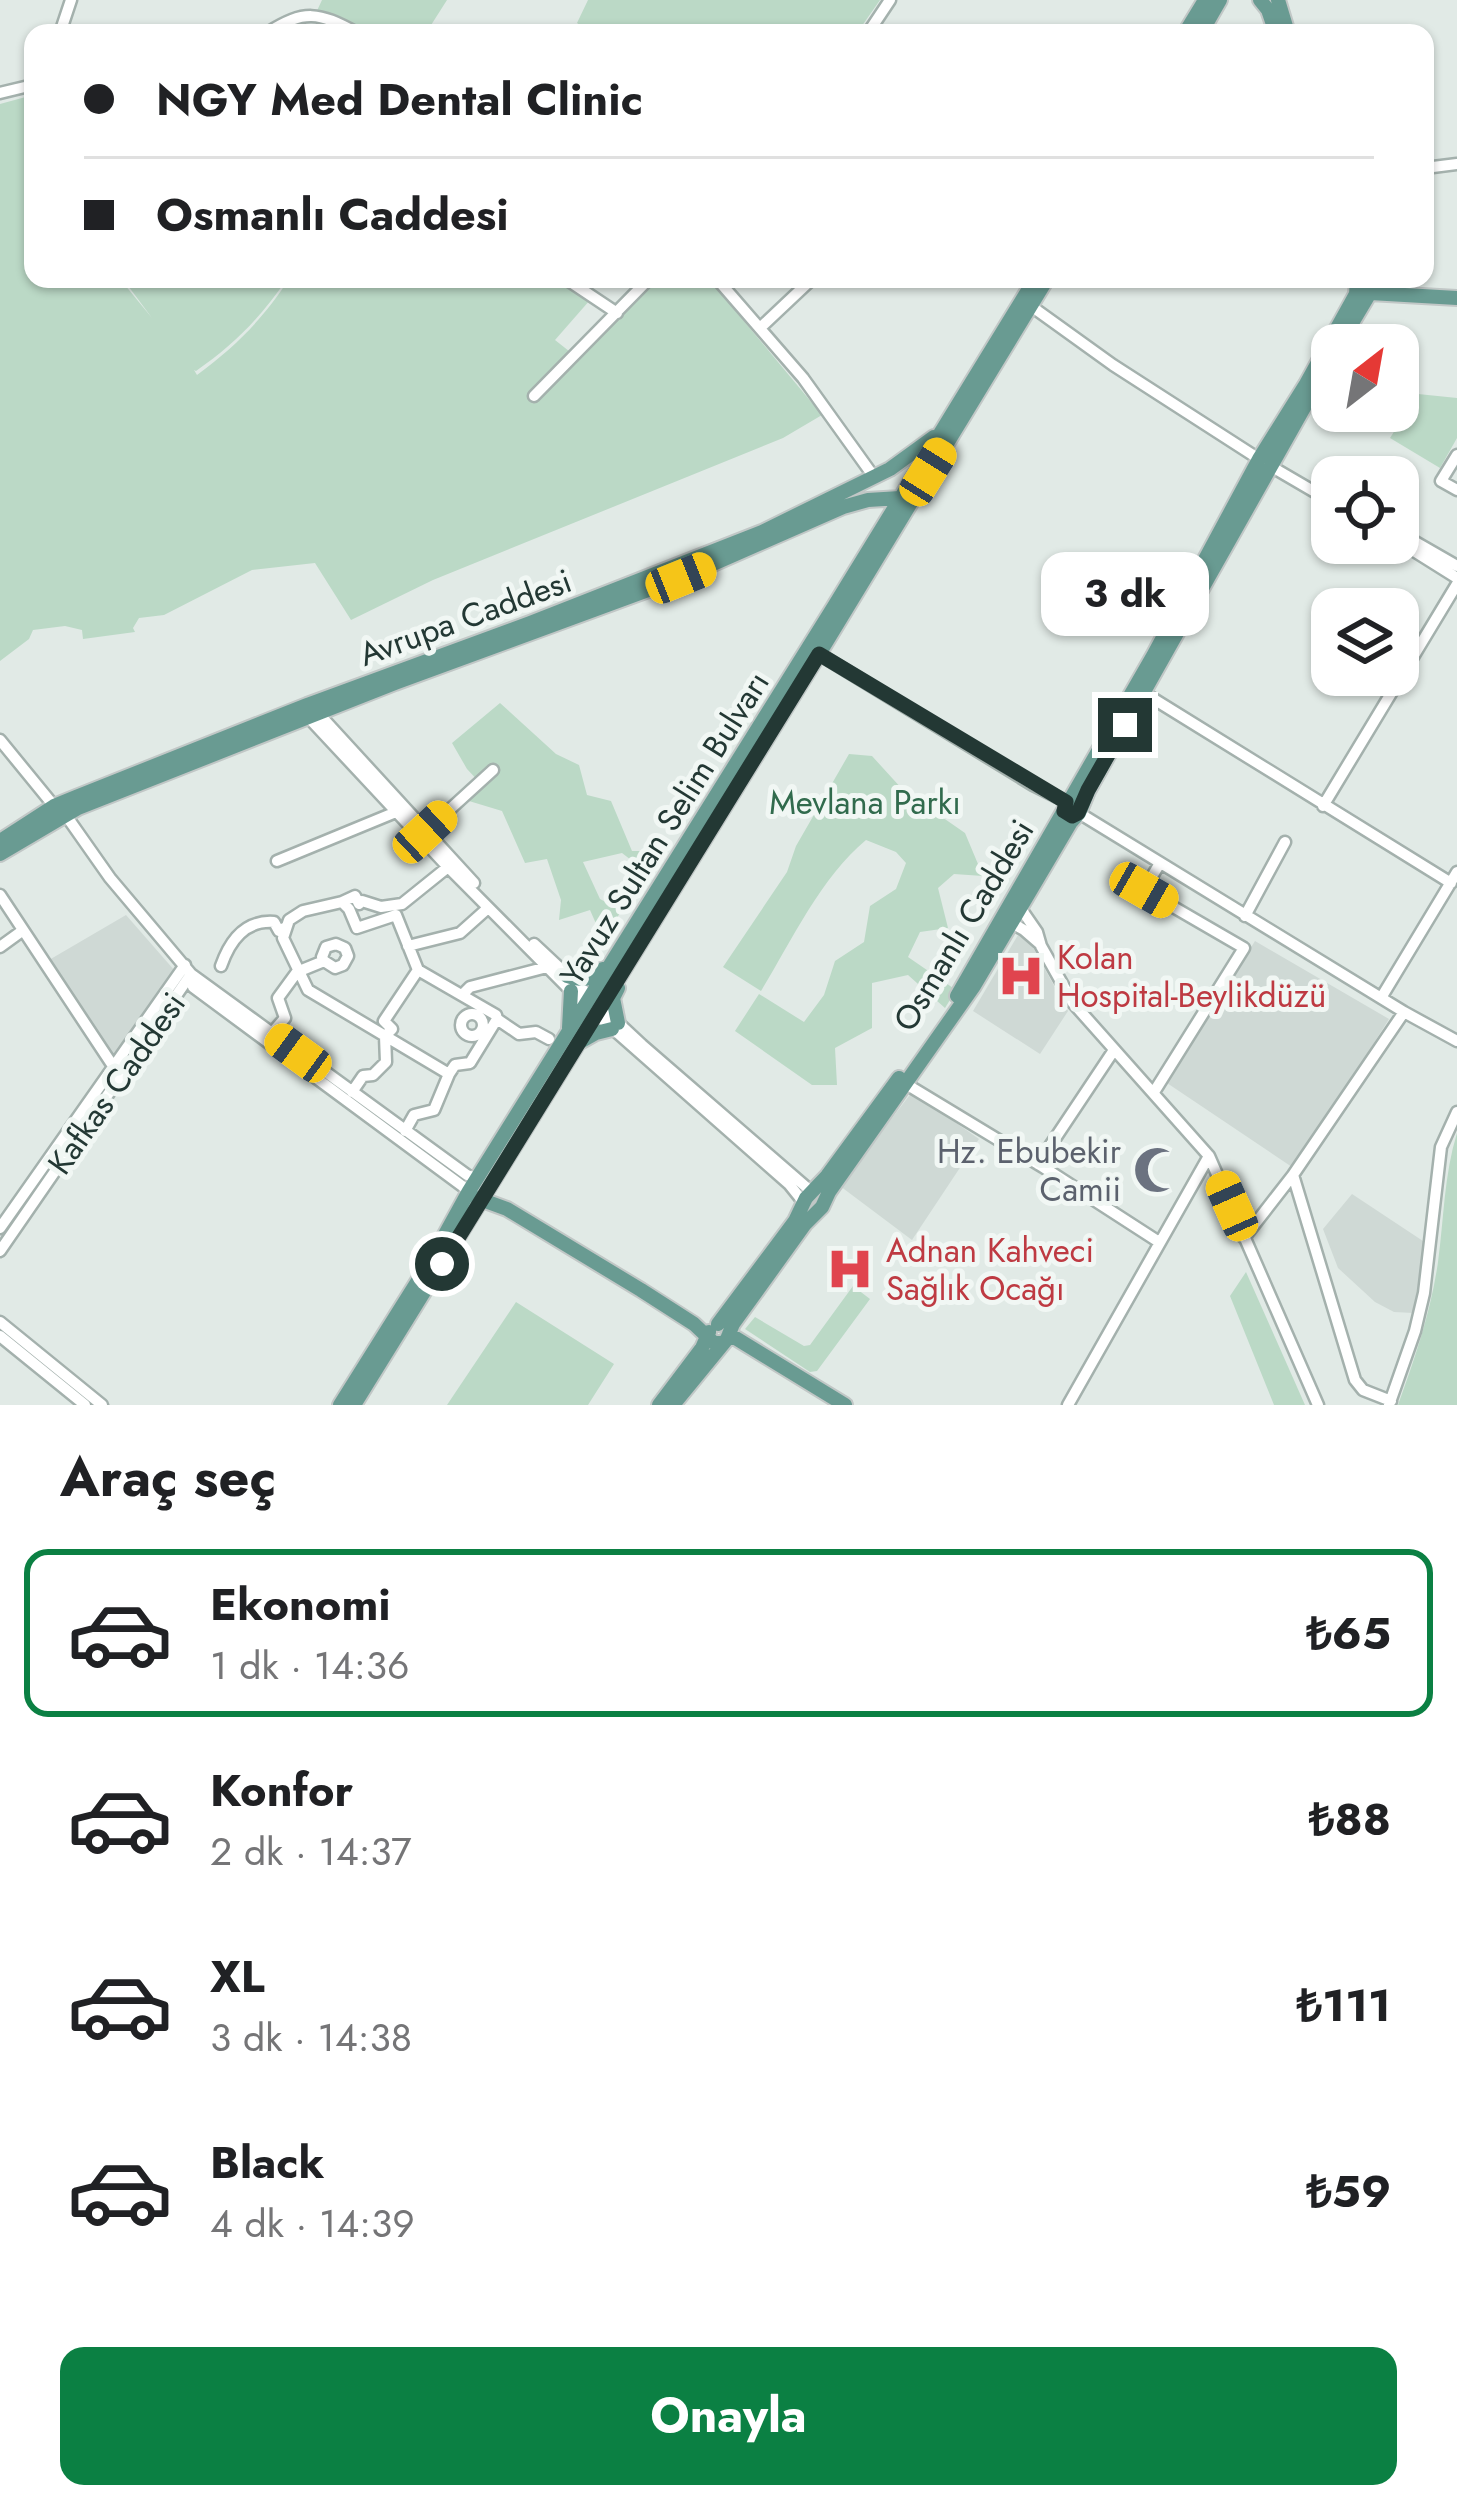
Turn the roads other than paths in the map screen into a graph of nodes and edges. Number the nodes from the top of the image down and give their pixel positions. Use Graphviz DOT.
graph roads {
  1 [pos="1223,0"];
  2 [pos="1201,6"];
  3 [pos="284,24"];
  4 [pos="336,24"];
  5 [pos="580,288"];
  6 [pos="641,288"];
  7 [pos="725,288"];
  8 [pos="802,288"];
  9 [pos="1029,288"];
  10 [pos="1042,288"];
  11 [pos="1363,288"];
  12 [pos="1363,288"];
  13 [pos="1380,288"];
  14 [pos="1457,298"];
  15 [pos="1031,306"];
  16 [pos="617,313"];
  17 [pos="1348,324"];
  18 [pos="760,328"];
  19 [pos="1311,390"];
  20 [pos="534,396"];
  21 [pos="941,430"];
  22 [pos="1457,455"];
  23 [pos="1265,461"];
  24 [pos="874,478"];
  25 [pos="1311,486"];
  26 [pos="1457,490"];
  27 [pos="905,501"];
  28 [pos="854,503"];
  29 [pos="878,534"];
  30 [pos="1419,544"];
  31 [pos="1419,556"];
  32 [pos="1457,566"];
  33 [pos="1457,581"];
  34 [pos="811,655"];
  35 [pos="1144,693"];
  36 [pos="340,704"];
  37 [pos="311,712"];
  38 [pos="339,736"];
  39 [pos="0,740"];
  40 [pos="493,770"];
  41 [pos="1324,806"];
  42 [pos="1072,808"];
  43 [pos="59,810"];
  44 [pos="396,812"];
  45 [pos="425,832"];
  46 [pos="0,841"];
  47 [pos="1285,842"];
  48 [pos="0,854"];
  49 [pos="278,861"];
  50 [pos="1160,862"];
  51 [pos="448,867"];
  52 [pos="1454,877"];
  53 [pos="0,896"];
  54 [pos="342,902"];
  55 [pos="1017,905"];
  56 [pos="488,908"];
  57 [pos="1245,916"];
  58 [pos="1008,921"];
  59 [pos="284,928"];
  60 [pos="357,928"];
  61 [pos="22,931"];
  62 [pos="340,945"];
  63 [pos="408,946"];
  64 [pos="1041,946"];
  65 [pos="0,947"];
  66 [pos="324,961"];
  67 [pos="620,961"];
  68 [pos="221,966"];
  69 [pos="547,967"];
  70 [pos="188,970"];
  71 [pos="418,970"];
  72 [pos="297,972"];
  73 [pos="569,984"];
  74 [pos="462,995"];
  75 [pos="1381,998"];
  76 [pos="593,1006"];
  77 [pos="1404,1012"];
  78 [pos="496,1019"];
  79 [pos="615,1026"];
  80 [pos="271,1034"];
  81 [pos="386,1036"];
  82 [pos="549,1039"];
  83 [pos="572,1040"];
  84 [pos="1457,1041"];
  85 [pos="1114,1050"];
  86 [pos="113,1066"];
  87 [pos="449,1074"];
  88 [pos="906,1084"];
  89 [pos="352,1092"];
  90 [pos="1154,1092"];
  91 [pos="1457,1112"];
  92 [pos="405,1131"];
  93 [pos="1209,1156"];
  94 [pos="1038,1164"];
  95 [pos="1293,1174"];
  96 [pos="480,1189"];
  97 [pos="814,1203"];
  98 [pos="0,1228"];
  99 [pos="1244,1238"];
  100 [pos="1159,1242"];
  101 [pos="0,1251"];
  102 [pos="0,1322"];
  103 [pos="721,1333"];
  104 [pos="0,1336"];
  105 [pos="811,1388"];
  106 [pos="1363,1390"];
  107 [pos="1318,1403"];
  108 [pos="1390,1403"];
  109 [pos="86,1405"];
  110 [pos="101,1405"];
  111 [pos="340,1405"];
  112 [pos="354,1405"];
  113 [pos="659,1405"];
  114 [pos="673,1405"];
  115 [pos="832,1405"];
  116 [pos="845,1405"];
  117 [pos="1068,1405"];
  118 [pos="1365,1405"];
  1 -- 2 [label="main road"];
  3 -- 4 [label="street"];
  5 -- 16 [label="street"];
  6 -- 16 [label="street"];
  7 -- 18 [label="street"];
  8 -- 18 [label="street"];
  9 -- 21 [label="main road, Yavuz Sultan Selim Bulvarı"];
  10 -- 15 [label="main road, Yavuz Sultan Selim Bulvarı"];
  11 -- 17 [label="main road"];
  12 -- 23 [label="main road, Osmanlı Caddesi"];
  13 -- 14 [label="main road"];
  15 -- 23 [label="street"];
  15 -- 27 [label="main road, Yavuz Sultan Selim Bulvarı"];
  16 -- 20 [label="street"];
  18 -- 24 [label="street"];
  19 -- 23 [label="main road, Osmanlı Caddesi"];
  21 -- 24 [label="main road, Avrupa Caddesi"];
  21 -- 27 [label="main road, Yavuz Sultan Selim Bulvarı"];
  22 -- 26 [label="street"];
  23 -- 25 [label="street"];
  23 -- 35 [label="main road, Osmanlı Caddesi"];
  23 -- 42 [label="main road, Osmanlı Caddesi"];
  24 -- 27 [label="main road"];
  24 -- 37 [label="main road, Avrupa Caddesi"];
  27 -- 28 [label="main road, Avrupa Caddesi"];
  27 -- 29 [label="main road, Yavuz Sultan Selim Bulvarı"];
  27 -- 34 [label="main road, Yavuz Sultan Selim Bulvarı"];
  28 -- 29 [label="main road"];
  28 -- 36 [label="main road, Avrupa Caddesi"];
  29 -- 34 [label="main road, Yavuz Sultan Selim Bulvarı"];
  30 -- 32 [label="street"];
  31 -- 33 [label="street"];
  33 -- 41 [label="street"];
  34 -- 42 [label="street"];
  34 -- 67 [label="main road, Yavuz Sultan Selim Bulvarı"];
  35 -- 41 [label="street"];
  35 -- 42 [label="main road, Osmanlı Caddesi"];
  36 -- 37 [label="main road, Avrupa Caddesi"];
  36 -- 38 [label="street"];
  37 -- 38 [label="street"];
  37 -- 43 [label="main road, Avrupa Caddesi"];
  37 -- 44 [label="street"];
  38 -- 45 [label="street"];
  39 -- 43 [label="street"];
  40 -- 45 [label="street"];
  41 -- 52 [label="street"];
  42 -- 50 [label="street"];
  42 -- 55 [label="main road, Osmanlı Caddesi"];
  43 -- 46 [label="main road, Avrupa Caddesi"];
  43 -- 48 [label="main road, Avrupa Caddesi"];
  43 -- 70 [label="street"];
  44 -- 49 [label="street"];
  44 -- 51 [label="street"];
  45 -- 73 [label="street"];
  47 -- 57 [label="street"];
  50 -- 57 [label="street"];
  50 -- 90 [label="street"];
  51 -- 54 [label="street"];
  51 -- 56 [label="street"];
  52 -- 75 [label="street"];
  53 -- 61 [label="street"];
  54 -- 59 [label="street"];
  54 -- 60 [label="street"];
  55 -- 58 [label="main road, Osmanlı Caddesi"];
  55 -- 64 [label="street"];
  56 -- 63 [label="street"];
  56 -- 69 [label="street"];
  57 -- 75 [label="street"];
  58 -- 64 [label="street"];
  58 -- 88 [label="main road, Osmanlı Caddesi"];
  58 -- 97 [label="main road, Osmanlı Caddesi"];
  59 -- 68 [label="street"];
  59 -- 72 [label="street"];
  60 -- 62 [label="street"];
  60 -- 63 [label="street"];
  61 -- 65 [label="street"];
  61 -- 86 [label="street"];
  62 -- 66 [label="street"];
  62 -- 66 [label="street"];
  63 -- 71 [label="street"];
  64 -- 85 [label="street"];
  66 -- 72 [label="street"];
  67 -- 73 [label="main road"];
  67 -- 76 [label="main road, Yavuz Sultan Selim Bulvarı"];
  67 -- 79 [label="main road"];
  69 -- 73 [label="street"];
  69 -- 74 [label="street"];
  70 -- 80 [label="street"];
  70 -- 86 [label="street, Kafkas Caddesi"];
  70 -- 96 [label="street"];
  70 -- 101 [label="street, Kafkas Caddesi"];
  71 -- 74 [label="street"];
  71 -- 81 [label="street"];
  72 -- 80 [label="street"];
  72 -- 81 [label="street"];
  73 -- 76 [label="street"];
  73 -- 83 [label="main road"];
  74 -- 78 [label="street"];
  75 -- 77 [label="street"];
  76 -- 79 [label="street"];
  76 -- 83 [label="main road, Yavuz Sultan Selim Bulvarı"];
  77 -- 84 [label="street"];
  77 -- 95 [label="street"];
  78 -- 82 [label="street"];
  78 -- 87 [label="street"];
  79 -- 83 [label="main road"];
  79 -- 97 [label="street"];
  80 -- 89 [label="street"];
  81 -- 87 [label="street"];
  81 -- 89 [label="street"];
  83 -- 96 [label="main road, Yavuz Sultan Selim Bulvarı"];
  85 -- 90 [label="street"];
  85 -- 94 [label="street"];
  86 -- 98 [label="street, Kafkas Caddesi"];
  87 -- 92 [label="street"];
  88 -- 94 [label="street"];
  88 -- 97 [label="main road, Osmanlı Caddesi"];
  89 -- 92 [label="street"];
  90 -- 93 [label="street"];
  91 -- 108 [label="street"];
  92 -- 96 [label="street"];
  93 -- 99 [label="street"];
  93 -- 100 [label="street"];
  94 -- 100 [label="street"];
  95 -- 99 [label="street"];
  95 -- 106 [label="street"];
  96 -- 103 [label="main road"];
  96 -- 111 [label="main road, Yavuz Sultan Selim Bulvarı"];
  96 -- 112 [label="main road, Yavuz Sultan Selim Bulvarı"];
  97 -- 103 [label="main road, Osmanlı Caddesi"];
  99 -- 107 [label="street"];
  100 -- 117 [label="street"];
  102 -- 110 [label="street"];
  103 -- 105 [label="main road"];
  103 -- 113 [label="main road, Osmanlı Caddesi"];
  103 -- 114 [label="main road, Osmanlı Caddesi"];
  104 -- 109 [label="street"];
  105 -- 115 [label="main road"];
  105 -- 116 [label="main road"];
  106 -- 108 [label="street"];
  106 -- 118 [label="street"];
}
